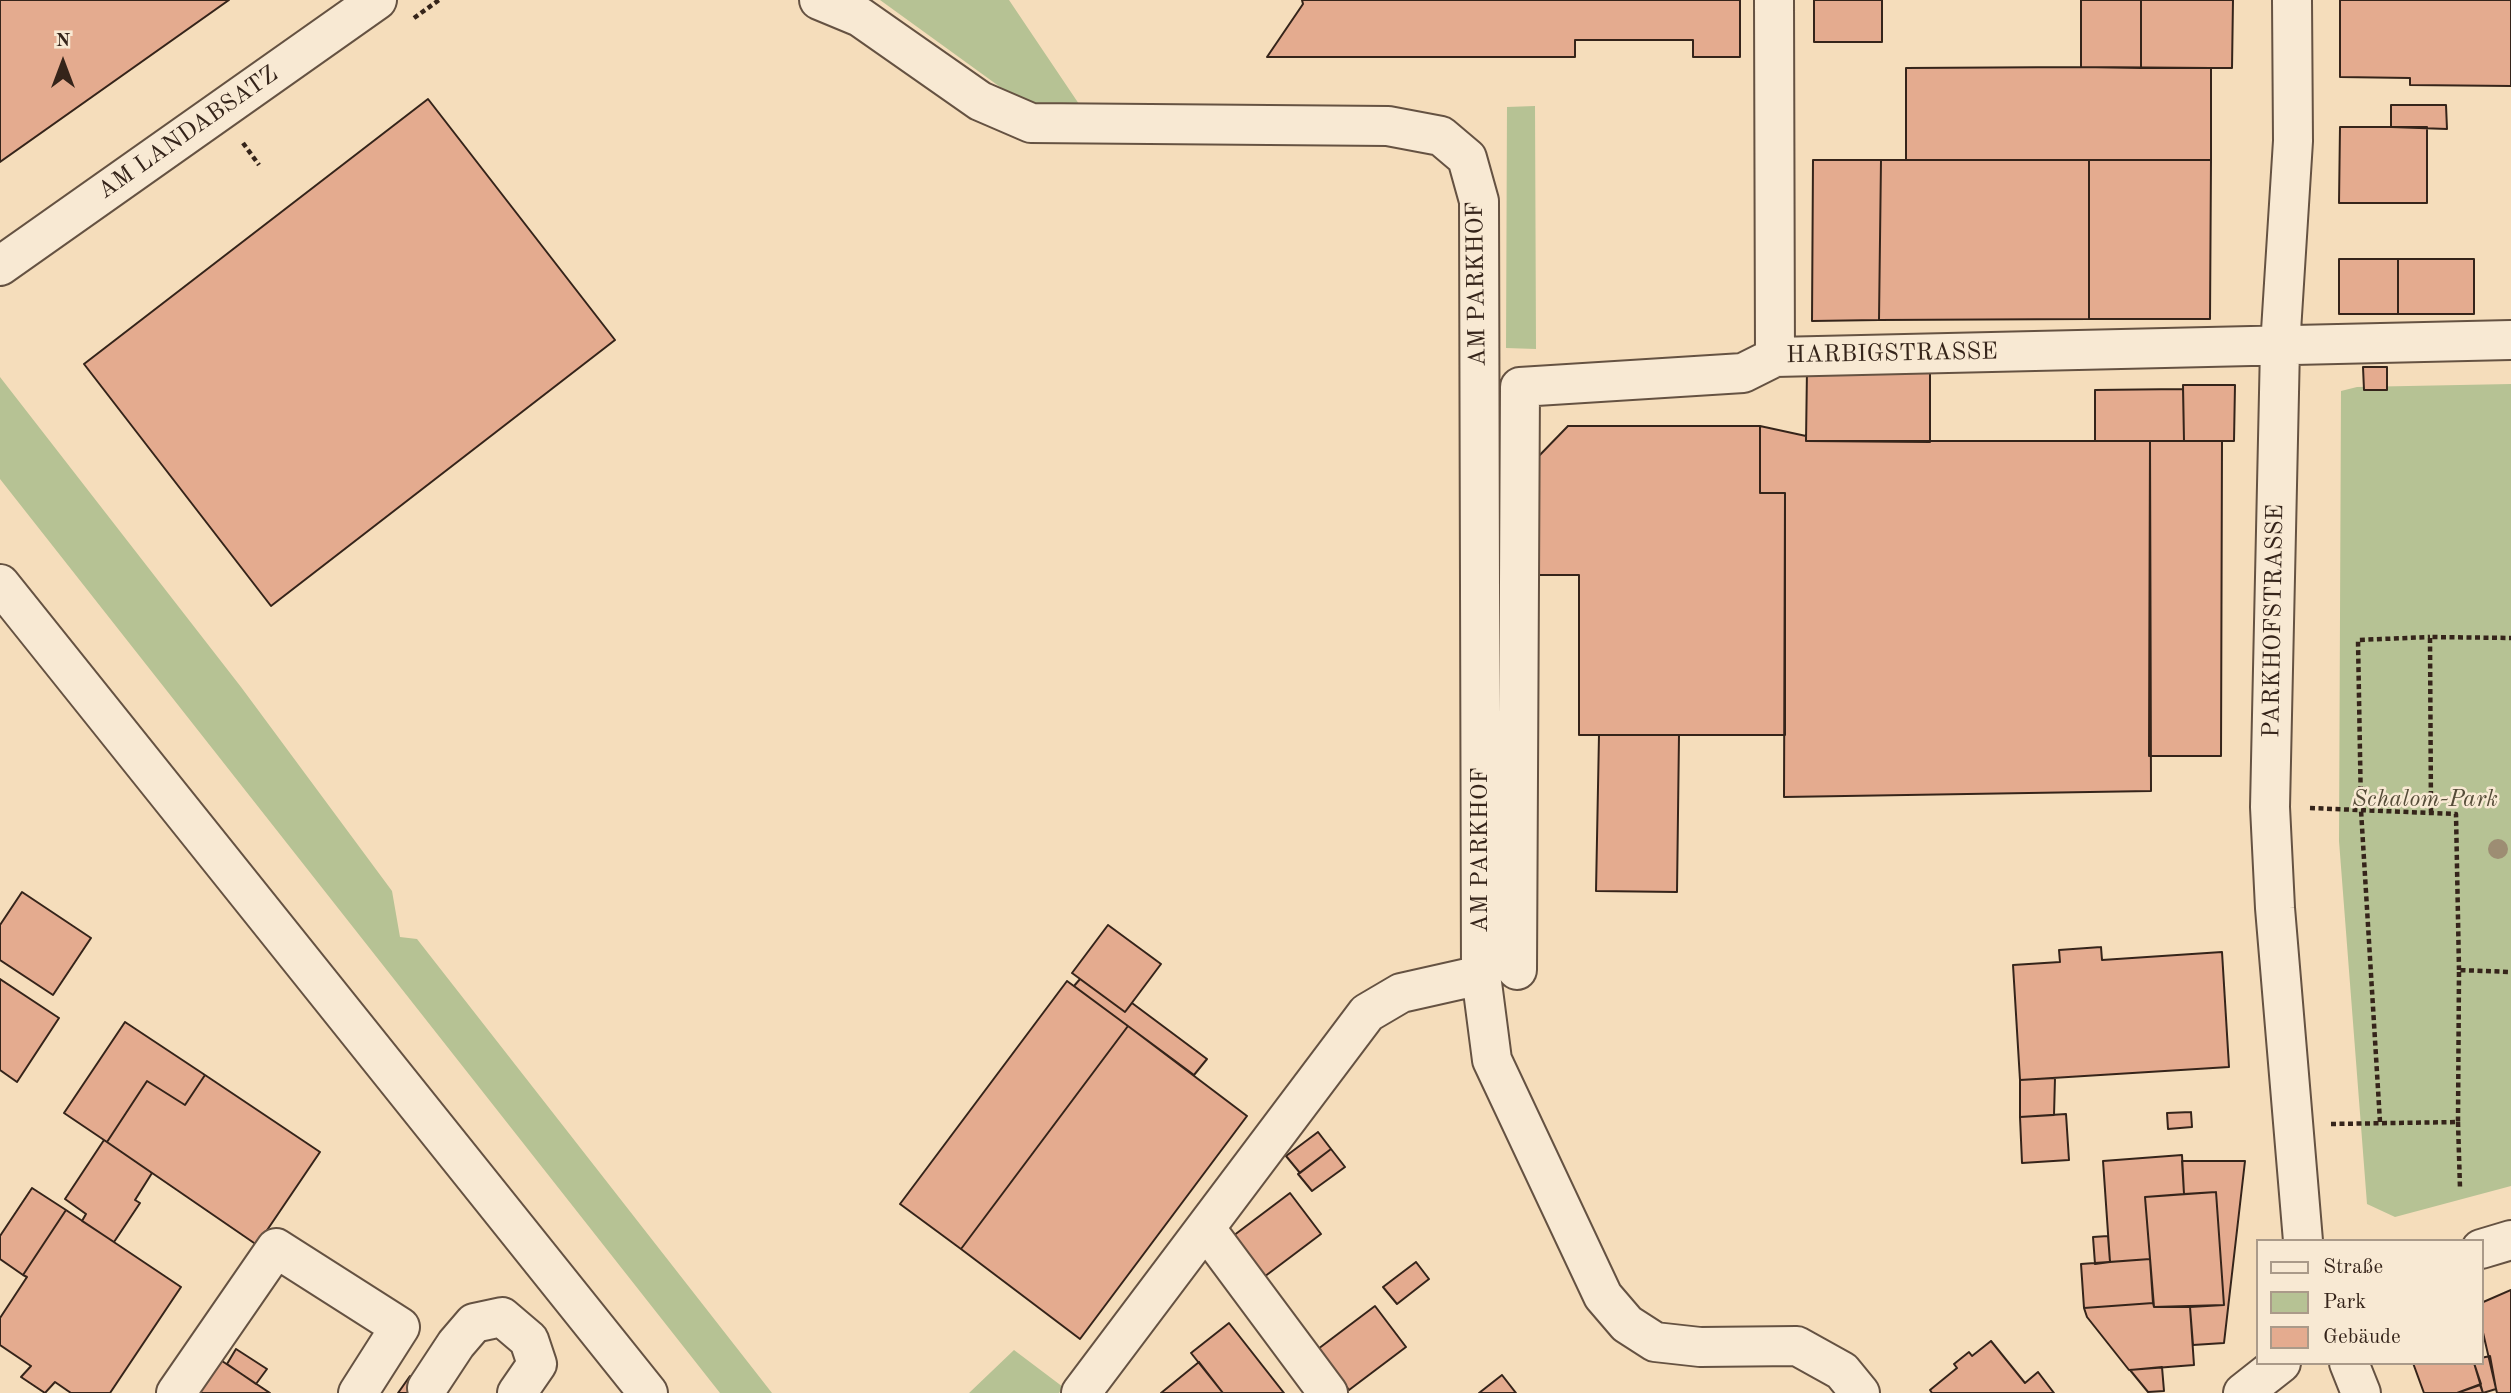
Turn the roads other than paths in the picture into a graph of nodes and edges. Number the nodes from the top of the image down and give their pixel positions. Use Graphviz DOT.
graph roads {
  1 [pos="377,0"];
  2 [pos="819,0"];
  3 [pos="1774,0"];
  4 [pos="2292,0"];
  5 [pos="0,266"];
  6 [pos="2511,340"];
  7 [pos="2280,346"];
  8 [pos="1775,357"];
  9 [pos="0,584"];
  10 [pos="1499,973"];
  11 [pos="1206,1229"];
  12 [pos="2303,1239"];
  13 [pos="2511,1240"];
  14 [pos="2483,1248"];
  15 [pos="2278,1365"];
  16 [pos="2350,1365"];
  17 [pos="427,1388"];
  18 [pos="176,1393"];
  19 [pos="358,1393"];
  20 [pos="517,1393"];
  21 [pos="648,1393"];
  22 [pos="1081,1393"];
  23 [pos="1328,1393"];
  24 [pos="1860,1393"];
  25 [pos="2243,1393"];
  26 [pos="2361,1393"];
  1 -- 5 [label="street, AM LANDABSATZ"];
  2 -- 10 [label="street, AM PARKHOF"];
  3 -- 8 [label="street, HARBIGSTRASSE"];
  4 -- 7 [label="street, PARKHOFSTRASSE"];
  6 -- 7 [label="street, HARBIGSTRASSE"];
  7 -- 8 [label="street, HARBIGSTRASSE"];
  7 -- 12 [label="street, PARKHOFSTRASSE"];
  8 -- 10 [label="street"];
  9 -- 21 [label="street"];
  10 -- 11 [label="street"];
  10 -- 24 [label="street, AM PARKHOF"];
  11 -- 22 [label="street"];
  11 -- 23 [label="street"];
  13 -- 14 [label="street"];
  15 -- 25 [label="street"];
  16 -- 26 [label="street"];
  17 -- 20 [label="street"];
  18 -- 19 [label="street"];
}
